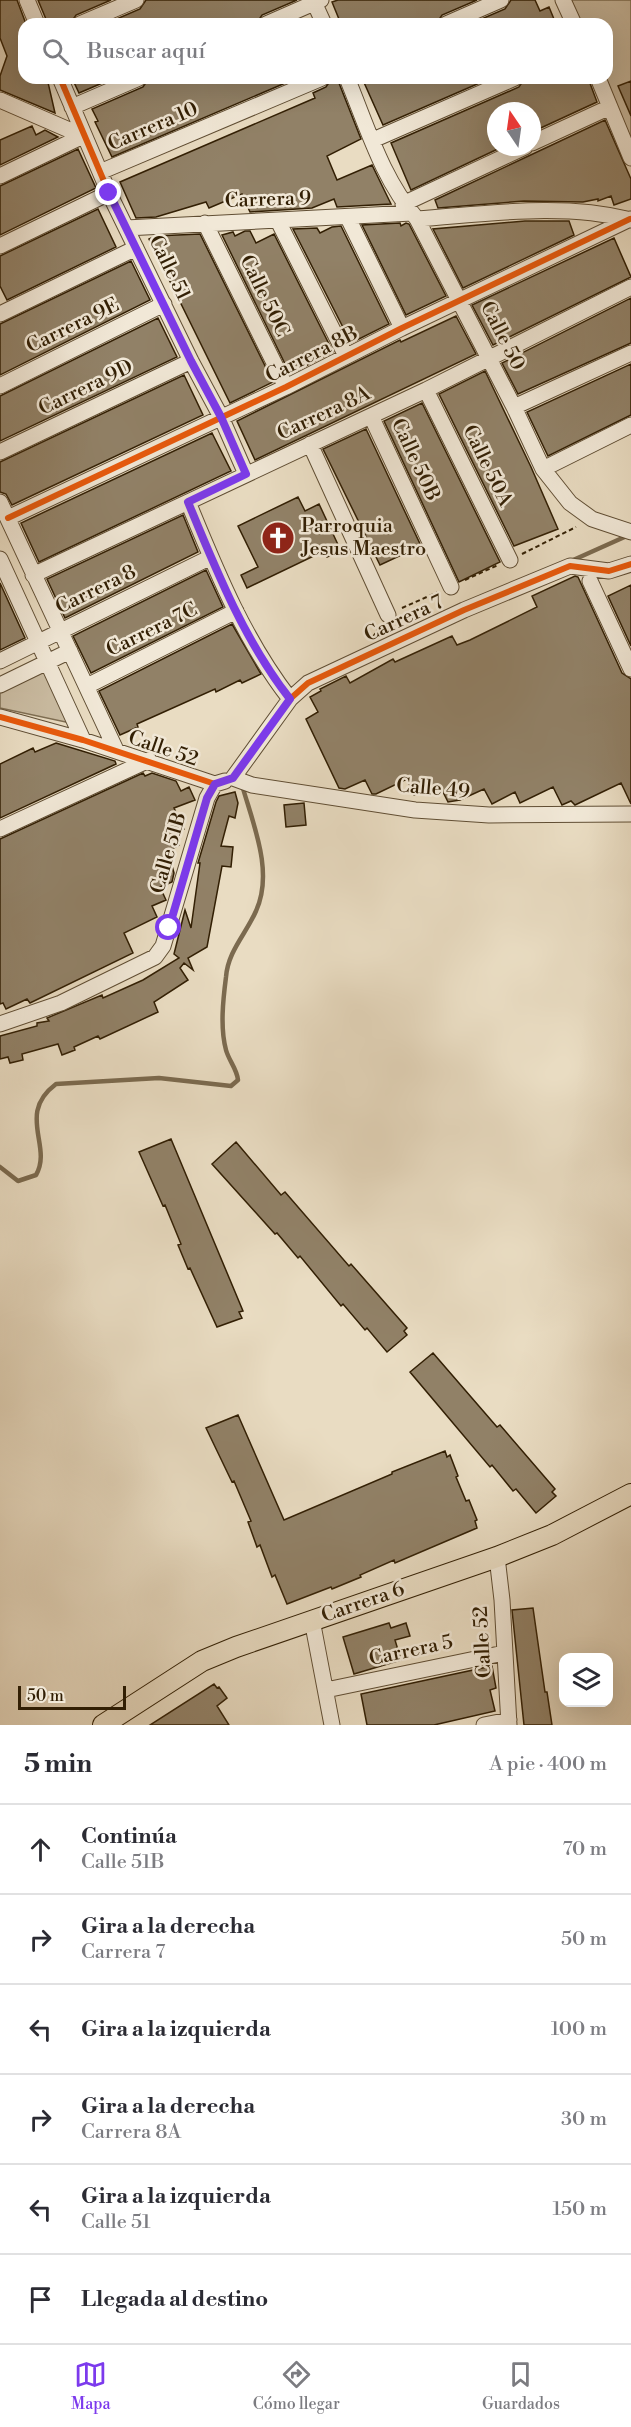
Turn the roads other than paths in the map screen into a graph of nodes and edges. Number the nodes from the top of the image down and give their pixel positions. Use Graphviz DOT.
graph roads {
  1 [pos="27,0"];
  2 [pos="135,0"];
  3 [pos="501,0"];
  4 [pos="563,0"];
  5 [pos="316,1"];
  6 [pos="34,18"];
  7 [pos="94,18"];
  8 [pos="279,18"];
  9 [pos="322,18"];
  10 [pos="460,18"];
  11 [pos="571,18"];
  12 [pos="62,84"];
  13 [pos="126,84"];
  14 [pos="308,84"];
  15 [pos="350,84"];
  16 [pos="501,84"];
  17 [pos="601,84"];
  18 [pos="2,103"];
  19 [pos="610,106"];
  20 [pos="72,107"];
  21 [pos="83,136"];
  22 [pos="373,140"];
  23 [pos="541,140"];
  24 [pos="509,156"];
  25 [pos="631,158"];
  26 [pos="100,172"];
  27 [pos="0,176"];
  28 [pos="109,193"];
  29 [pos="411,212"];
  30 [pos="348,218"];
  31 [pos="631,220"];
  32 [pos="278,221"];
  33 [pos="205,223"];
  34 [pos="126,228"];
  35 [pos="0,246"];
  36 [pos="136,248"];
  37 [pos="631,287"];
  38 [pos="460,301"];
  39 [pos="164,304"];
  40 [pos="0,314"];
  41 [pos="402,328"];
  42 [pos="631,353"];
  43 [pos="346,356"];
  44 [pos="490,359"];
  45 [pos="191,361"];
  46 [pos="0,386"];
  47 [pos="286,387"];
  48 [pos="426,390"];
  49 [pos="514,407"];
  50 [pos="371,416"];
  51 [pos="221,417"];
  52 [pos="631,425"];
  53 [pos="310,444"];
  54 [pos="0,452"];
  55 [pos="543,469"];
  56 [pos="246,474"];
  57 [pos="0,502"];
  58 [pos="188,502"];
  59 [pos="8,518"];
  60 [pos="631,532"];
  61 [pos="211,557"];
  62 [pos="0,559"];
  63 [pos="510,560"];
  64 [pos="631,564"];
  65 [pos="33,575"];
  66 [pos="590,581"];
  67 [pos="6,586"];
  68 [pos="451,587"];
  69 [pos="236,611"];
  70 [pos="388,615"];
  71 [pos="61,631"];
  72 [pos="39,642"];
  73 [pos="70,651"];
  74 [pos="0,661"];
  75 [pos="48,661"];
  76 [pos="631,669"];
  77 [pos="0,685"];
  78 [pos="87,686"];
  79 [pos="290,699"];
  80 [pos="0,717"];
  81 [pos="83,740"];
  82 [pos="116,750"];
  83 [pos="149,760"];
  84 [pos="233,778"];
  85 [pos="215,784"];
  86 [pos="631,814"];
  87 [pos="0,829"];
  88 [pos="0,1024"];
  89 [pos="631,1494"];
  90 [pos="496,1557"];
  91 [pos="312,1620"];
  92 [pos="504,1653"];
  93 [pos="326,1690"];
  94 [pos="509,1722"];
  95 [pos="103,1725"];
  96 [pos="332,1725"];
  97 [pos="484,1725"];
  1 -- 6 [label="street"];
  2 -- 7 [label="street"];
  3 -- 10 [label="street"];
  4 -- 11 [label="street"];
  5 -- 8 [label="street"];
  5 -- 9 [label="street"];
  12 -- 20 [label="street, Calle 51"];
  13 -- 20 [label="street"];
  14 -- 26 [label="street, Carrera 10"];
  15 -- 22 [label="street, Calle 50"];
  16 -- 22 [label="street"];
  17 -- 19 [label="street"];
  18 -- 21 [label="street"];
  19 -- 23 [label="street"];
  19 -- 25 [label="street"];
  20 -- 21 [label="street, Calle 51"];
  21 -- 26 [label="street, Calle 51"];
  21 -- 27 [label="street"];
  22 -- 29 [label="street, Calle 50"];
  24 -- 29 [label="street"];
  26 -- 28 [label="street, Calle 51"];
  28 -- 34 [label="street, Calle 51"];
  28 -- 35 [label="street"];
  29 -- 30 [label="street, Carrera 9"];
  29 -- 31 [label="street, Carrera 9"];
  29 -- 38 [label="street, Calle 50"];
  30 -- 32 [label="street, Carrera 9"];
  30 -- 41 [label="street"];
  31 -- 38 [label="street, Carrera 8B"];
  32 -- 33 [label="street, Carrera 9"];
  32 -- 43 [label="street"];
  33 -- 34 [label="street, Carrera 9"];
  33 -- 47 [label="street, Calle 50C"];
  34 -- 36 [label="street, Calle 51"];
  36 -- 39 [label="street, Calle 51"];
  36 -- 40 [label="street"];
  37 -- 44 [label="street, Carrera 8A"];
  38 -- 41 [label="street, Carrera 8B"];
  38 -- 44 [label="street, Calle 50"];
  39 -- 45 [label="street, Calle 51"];
  39 -- 46 [label="street, Carrera 9E"];
  41 -- 43 [label="street, Carrera 8B"];
  42 -- 49 [label="street"];
  43 -- 47 [label="street, Carrera 8B"];
  44 -- 48 [label="street, Carrera 8A"];
  44 -- 49 [label="street, Calle 50"];
  45 -- 51 [label="street, Calle 51"];
  45 -- 54 [label="street, Carrera 9D"];
  47 -- 51 [label="street, Carrera 8B"];
  48 -- 50 [label="street, Carrera 8A"];
  48 -- 63 [label="street, Calle 50A"];
  49 -- 55 [label="street, Calle 50"];
  50 -- 53 [label="street, Carrera 8A"];
  50 -- 68 [label="street, Calle 50B"];
  51 -- 56 [label="street, Calle 51"];
  51 -- 59 [label="street, Carrera 8B"];
  52 -- 55 [label="street"];
  53 -- 56 [label="street, Carrera 8A"];
  53 -- 70 [label="street"];
  55 -- 60 [label="street, Calle 50"];
  56 -- 58 [label="street, Carrera 8A"];
  57 -- 59 [label="street, Calle 52"];
  58 -- 61 [label="street"];
  58 -- 65 [label="street, Carrera 8A"];
  59 -- 65 [label="street, Calle 52"];
  61 -- 69 [label="street"];
  61 -- 71 [label="street, Carrera 8"];
  62 -- 67 [label="street"];
  64 -- 79 [label="street, Carrera 7"];
  65 -- 71 [label="street, Calle 52"];
  66 -- 76 [label="street"];
  67 -- 72 [label="street"];
  69 -- 78 [label="street, Carrera 7C"];
  69 -- 79 [label="street"];
  71 -- 72 [label="street, Carrera 8"];
  71 -- 73 [label="street, Calle 52"];
  72 -- 74 [label="street, Carrera 8"];
  72 -- 75 [label="street"];
  73 -- 75 [label="street"];
  73 -- 78 [label="street, Calle 52"];
  75 -- 77 [label="street"];
  75 -- 81 [label="street"];
  78 -- 82 [label="street, Calle 52"];
  79 -- 84 [label="street, Carrera 7"];
  80 -- 81 [label="street, Calle 52"];
  81 -- 82 [label="street, Calle 52"];
  82 -- 83 [label="street, Calle 52"];
  83 -- 85 [label="street, Calle 52"];
  83 -- 87 [label="street"];
  84 -- 85 [label="street, Calle 52"];
  84 -- 86 [label="street, Calle 49"];
  85 -- 88 [label="street, Calle 51B"];
  89 -- 90 [label="main road, Carrera 6"];
  90 -- 91 [label="main road, Carrera 6"];
  90 -- 92 [label="street, Calle 52"];
  91 -- 93 [label="street"];
  91 -- 95 [label="main road, Carrera 6"];
  92 -- 93 [label="street, Carrera 5"];
  92 -- 94 [label="street, Calle 52"];
  93 -- 96 [label="street"];
  94 -- 97 [label="street"];
}
